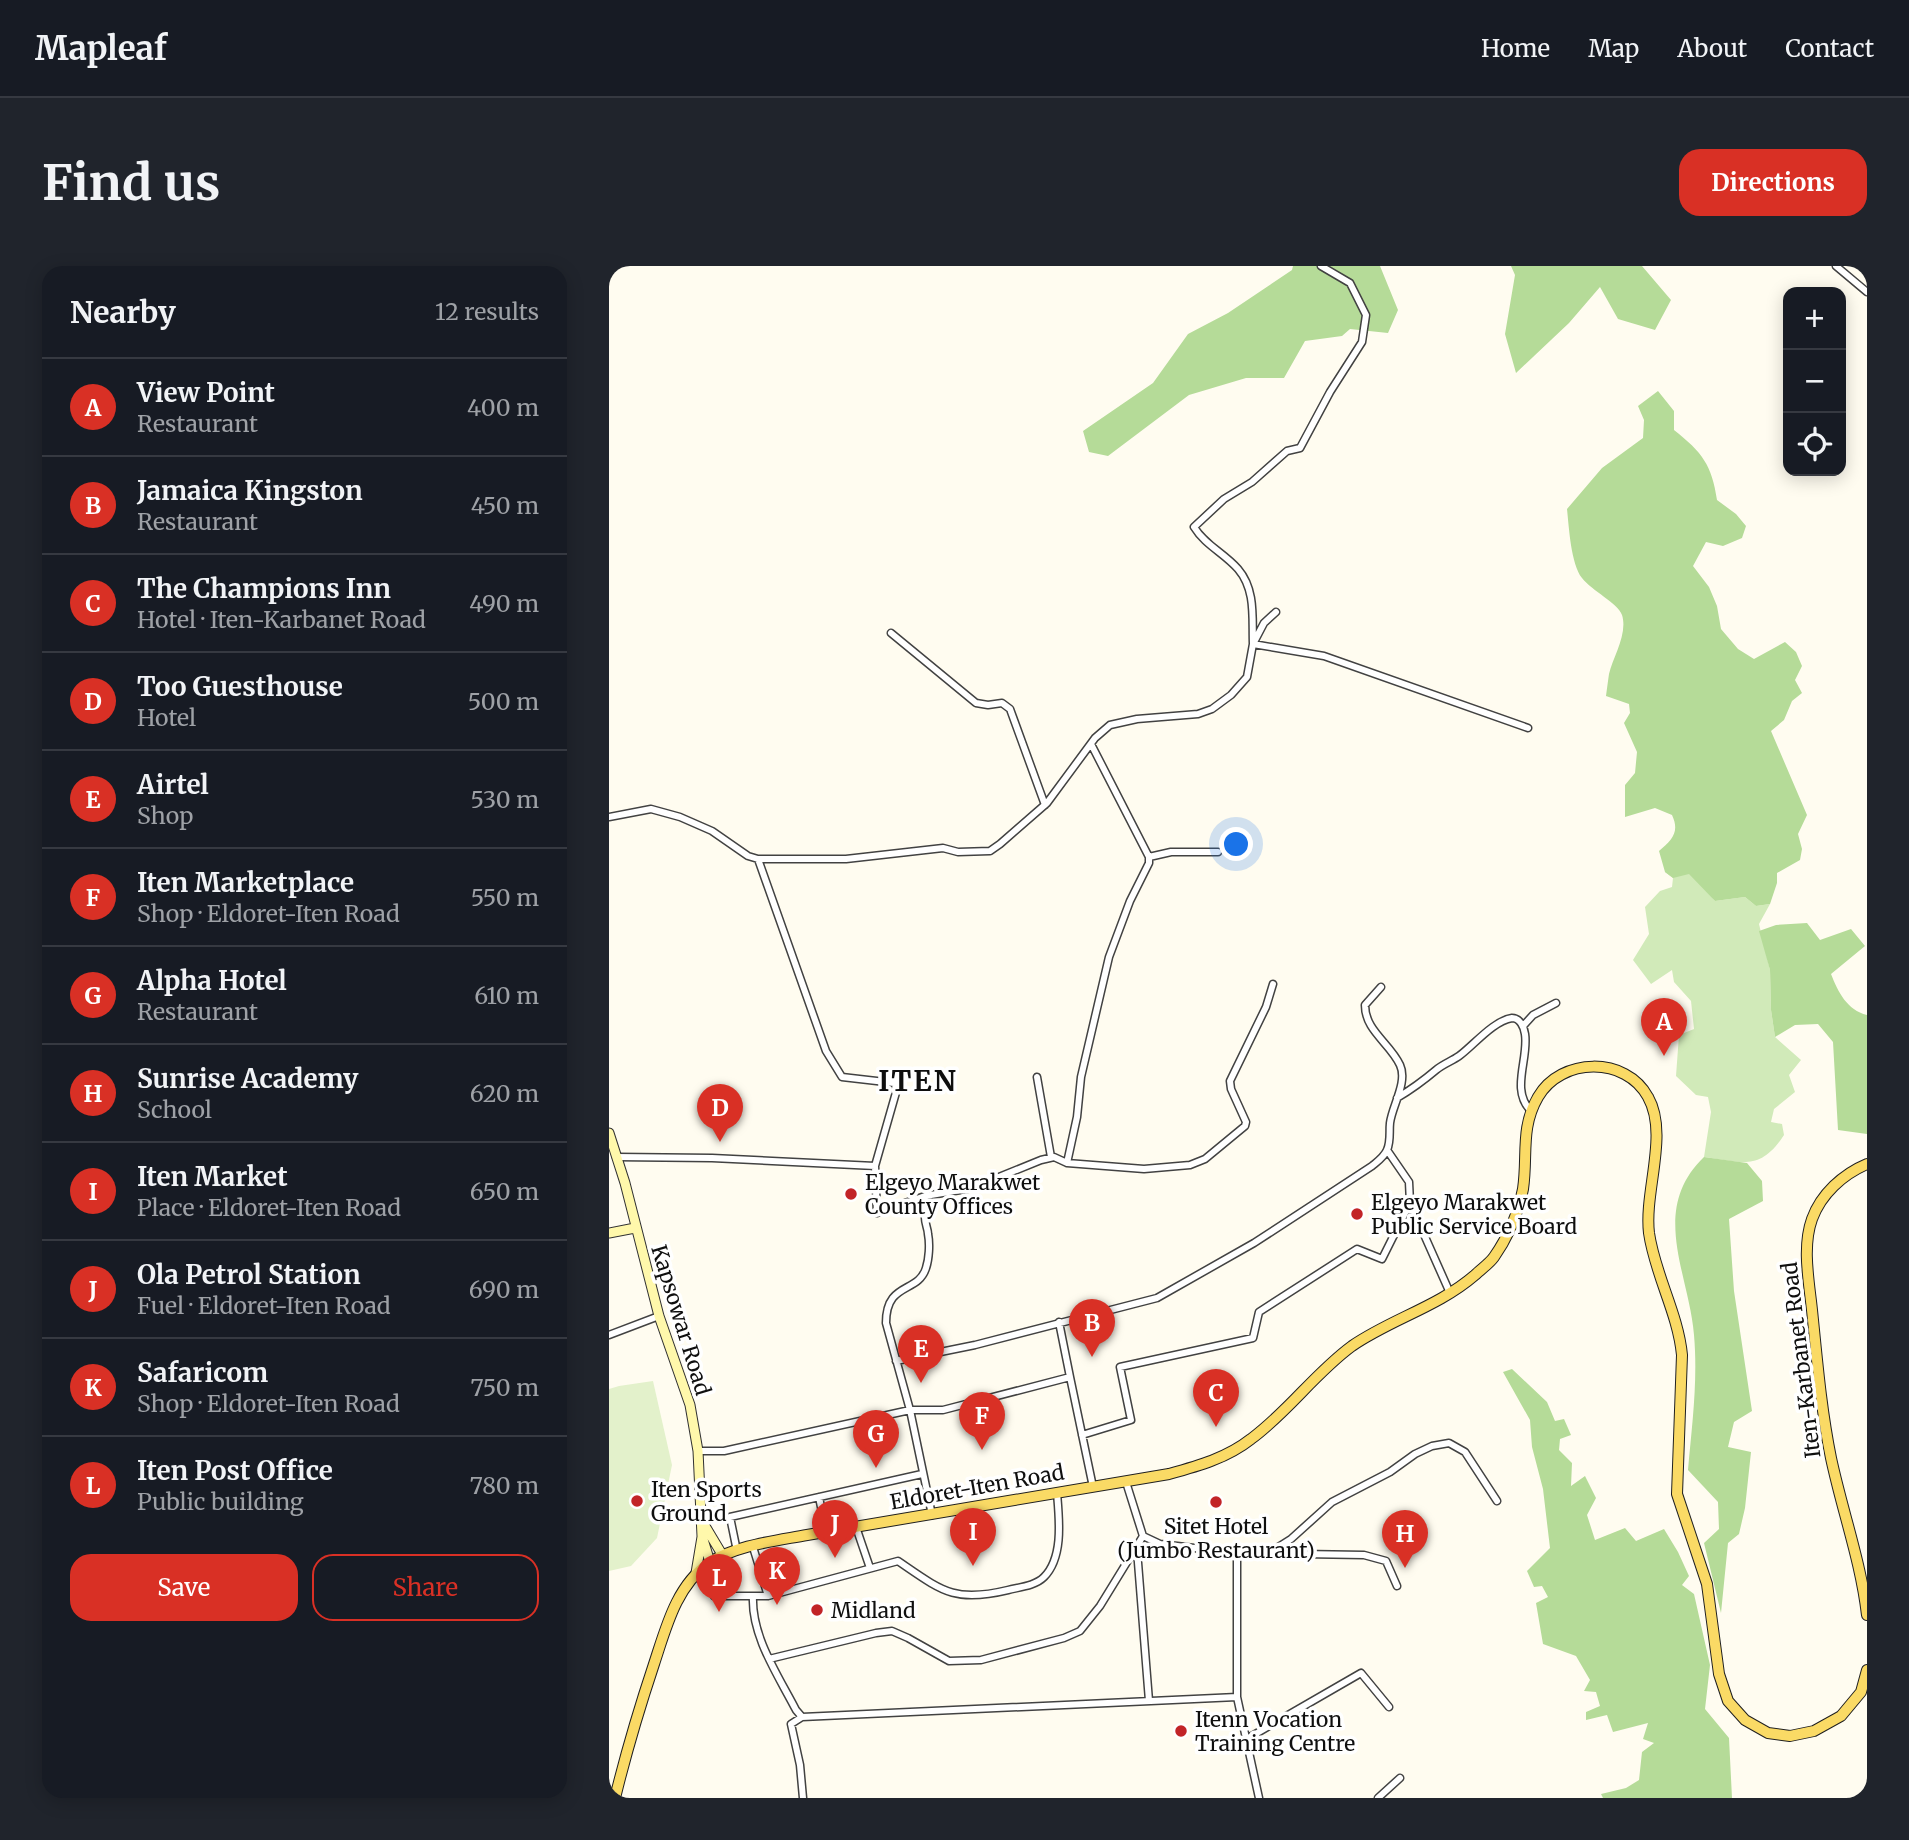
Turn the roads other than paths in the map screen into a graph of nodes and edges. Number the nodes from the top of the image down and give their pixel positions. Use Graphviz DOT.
graph roads {
  1 [pos="1321,266"];
  2 [pos="1836,266"];
  3 [pos="1867,292"];
  4 [pos="1276,612"];
  5 [pos="891,633"];
  6 [pos="1252,644"];
  7 [pos="1528,728"];
  8 [pos="1091,744"];
  9 [pos="1045,806"];
  10 [pos="609,817"];
  11 [pos="1218,852"];
  12 [pos="1149,857"];
  13 [pos="758,859"];
  14 [pos="1273,984"];
  15 [pos="1381,987"];
  16 [pos="1556,1003"];
  17 [pos="1523,1026"];
  18 [pos="1037,1077"];
  19 [pos="1397,1097"];
  20 [pos="1531,1111"];
  21 [pos="609,1133"];
  22 [pos="1387,1150"];
  23 [pos="616,1157"];
  24 [pos="1051,1157"];
  25 [pos="1067,1163"];
  26 [pos="1867,1164"];
  27 [pos="874,1166"];
  28 [pos="925,1196"];
  29 [pos="1410,1203"];
  30 [pos="635,1228"];
  31 [pos="609,1233"];
  32 [pos="1450,1293"];
  33 [pos="659,1316"];
  34 [pos="1059,1322"];
  35 [pos="609,1335"];
  36 [pos="895,1361"];
  37 [pos="1070,1377"];
  38 [pos="910,1410"];
  39 [pos="1082,1434"];
  40 [pos="698,1451"];
  41 [pos="922,1474"];
  42 [pos="1126,1482"];
  43 [pos="1093,1487"];
  44 [pos="1057,1493"];
  45 [pos="819,1497"];
  46 [pos="1497,1501"];
  47 [pos="932,1514"];
  48 [pos="702,1521"];
  49 [pos="856,1527"];
  50 [pos="826,1532"];
  51 [pos="702,1536"];
  52 [pos="1143,1536"];
  53 [pos="753,1547"];
  54 [pos="1136,1548"];
  55 [pos="737,1551"];
  56 [pos="1237,1553"];
  57 [pos="1269,1553"];
  58 [pos="723,1556"];
  59 [pos="710,1562"];
  60 [pos="870,1568"];
  61 [pos="696,1573"];
  62 [pos="1398,1586"];
  63 [pos="714,1596"];
  64 [pos="753,1596"];
  65 [pos="768,1596"];
  66 [pos="1867,1615"];
  67 [pos="769,1659"];
  68 [pos="1867,1671"];
  69 [pos="1237,1697"];
  70 [pos="1149,1701"];
  71 [pos="1389,1707"];
  72 [pos="802,1717"];
  73 [pos="1245,1740"];
  74 [pos="1401,1778"];
  75 [pos="615,1798"];
  76 [pos="803,1798"];
  77 [pos="1259,1798"];
  78 [pos="1378,1798"];
  1 -- 6 [label="street"];
  2 -- 3 [label="street"];
  4 -- 6 [label="street"];
  5 -- 9 [label="street"];
  6 -- 7 [label="street"];
  6 -- 8 [label="street"];
  8 -- 9 [label="street"];
  8 -- 12 [label="street"];
  9 -- 13 [label="street"];
  10 -- 13 [label="street"];
  11 -- 12 [label="street"];
  12 -- 25 [label="street"];
  13 -- 27 [label="street"];
  14 -- 25 [label="street"];
  15 -- 19 [label="street"];
  16 -- 17 [label="street"];
  17 -- 19 [label="street"];
  17 -- 20 [label="street"];
  18 -- 24 [label="street"];
  19 -- 22 [label="street"];
  20 -- 32 [label="main road"];
  20 -- 68 [label="main road"];
  21 -- 23 [label="main road, Kapsowar Road"];
  22 -- 29 [label="street"];
  22 -- 34 [label="street"];
  23 -- 27 [label="street"];
  23 -- 30 [label="main road, Kapsowar Road"];
  24 -- 25 [label="street"];
  24 -- 28 [label="street"];
  26 -- 66 [label="main road, Iten-Karbanet Road"];
  27 -- 28 [label="street"];
  28 -- 36 [label="street"];
  29 -- 32 [label="street"];
  29 -- 39 [label="street"];
  30 -- 31 [label="main road"];
  30 -- 33 [label="main road, Kapsowar Road"];
  32 -- 42 [label="main road"];
  33 -- 35 [label="street"];
  33 -- 40 [label="main road, Kapsowar Road"];
  34 -- 36 [label="street"];
  34 -- 37 [label="street"];
  36 -- 38 [label="street"];
  37 -- 38 [label="street"];
  37 -- 39 [label="street"];
  38 -- 40 [label="street"];
  38 -- 41 [label="street"];
  39 -- 43 [label="street"];
  40 -- 48 [label="main road, Kapsowar Road"];
  41 -- 45 [label="street"];
  41 -- 47 [label="street"];
  42 -- 43 [label="main road"];
  42 -- 52 [label="street"];
  43 -- 44 [label="main road, Eldoret-Iten Road"];
  44 -- 47 [label="main road, Eldoret-Iten Road"];
  44 -- 60 [label="street"];
  45 -- 50 [label="street"];
  45 -- 55 [label="street"];
  46 -- 57 [label="street"];
  47 -- 49 [label="main road, Eldoret-Iten Road"];
  48 -- 51 [label="main road, Kapsowar Road"];
  48 -- 58 [label="main road, Kapsowar Road"];
  49 -- 50 [label="main road, Eldoret-Iten Road"];
  49 -- 60 [label="street"];
  50 -- 53 [label="main road, Eldoret-Iten Road"];
  51 -- 59 [label="main road, Kapsowar Road"];
  51 -- 61 [label="main road"];
  52 -- 54 [label="street"];
  52 -- 56 [label="street"];
  53 -- 55 [label="main road, Eldoret-Iten Road"];
  53 -- 65 [label="street"];
  54 -- 67 [label="street"];
  54 -- 70 [label="street"];
  55 -- 58 [label="main road, Eldoret-Iten Road"];
  56 -- 57 [label="street"];
  56 -- 69 [label="street"];
  57 -- 62 [label="street"];
  58 -- 59 [label="main road, Eldoret-Iten Road"];
  59 -- 61 [label="main road, Eldoret-Iten Road"];
  60 -- 65 [label="street"];
  61 -- 75 [label="main road, Eldoret-Iten Road"];
  63 -- 64 [label="street"];
  64 -- 65 [label="street"];
  64 -- 67 [label="street"];
  67 -- 72 [label="street"];
  69 -- 70 [label="street"];
  69 -- 73 [label="street"];
  70 -- 72 [label="street"];
  71 -- 73 [label="street"];
  72 -- 76 [label="street"];
  73 -- 77 [label="street"];
  74 -- 78 [label="street"];
}
